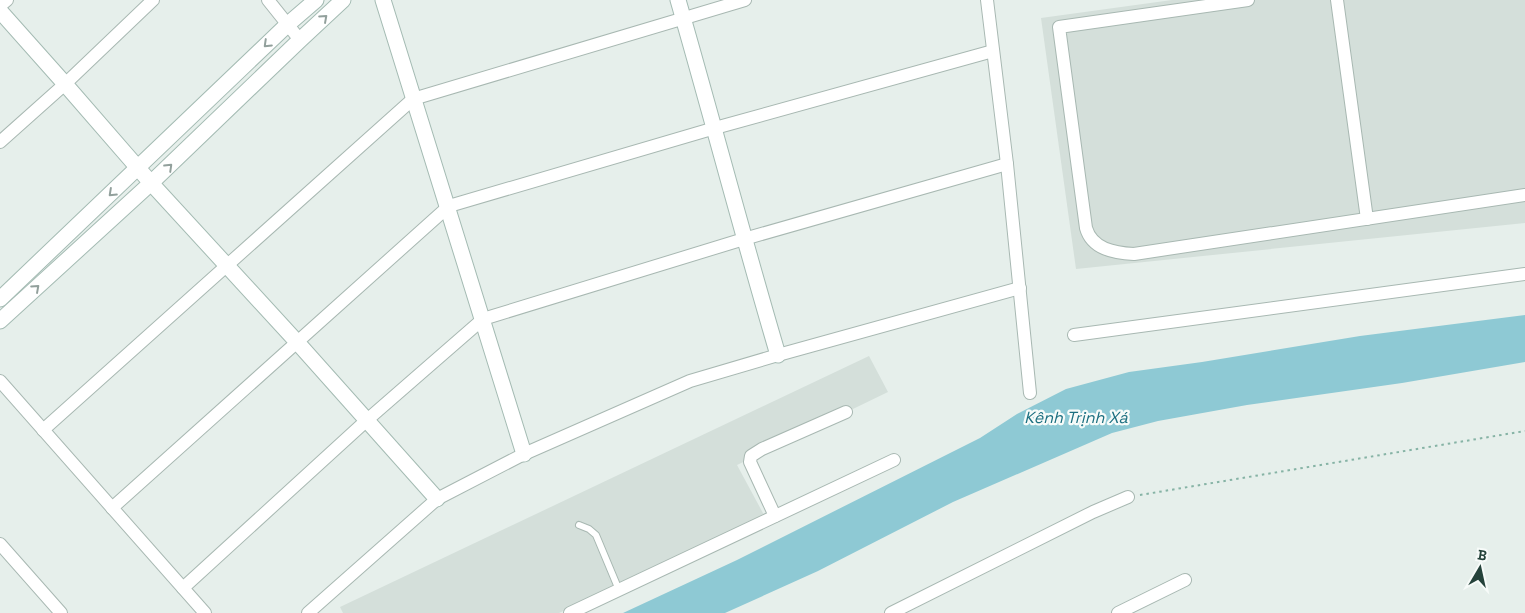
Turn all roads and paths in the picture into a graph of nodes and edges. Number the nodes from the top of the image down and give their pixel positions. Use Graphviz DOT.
graph roads {
  1 [pos="7,0"];
  2 [pos="153,0"];
  3 [pos="268,0"];
  4 [pos="316,0"];
  5 [pos="343,0"];
  6 [pos="383,0"];
  7 [pos="678,0"];
  8 [pos="745,0"];
  9 [pos="987,0"];
  10 [pos="1248,0"];
  11 [pos="1337,0"];
  12 [pos="0,6"];
  13 [pos="0,12"];
  14 [pos="683,18"];
  15 [pos="287,25"];
  16 [pos="300,40"];
  17 [pos="993,50"];
  18 [pos="66,84"];
  19 [pos="413,99"];
  20 [pos="715,128"];
  21 [pos="0,142"];
  22 [pos="1007,164"];
  23 [pos="138,168"];
  24 [pos="151,184"];
  25 [pos="1525,195"];
  26 [pos="448,206"];
  27 [pos="1367,219"];
  28 [pos="744,239"];
  29 [pos="227,265"];
  30 [pos="1525,274"];
  31 [pos="1020,288"];
  32 [pos="0,299"];
  33 [pos="483,319"];
  34 [pos="0,321"];
  35 [pos="1074,335"];
  36 [pos="297,342"];
  37 [pos="778,355"];
  38 [pos="0,381"];
  39 [pos="1030,393"];
  40 [pos="846,412"];
  41 [pos="367,420"];
  42 [pos="43,430"];
  43 [pos="1525,431"];
  44 [pos="524,454"];
  45 [pos="894,460"];
  46 [pos="1128,498"];
  47 [pos="437,499"];
  48 [pos="112,508"];
  49 [pos="775,516"];
  50 [pos="579,525"];
  51 [pos="0,544"];
  52 [pos="1185,580"];
  53 [pos="183,588"];
  54 [pos="619,590"];
  55 [pos="60,613"];
  56 [pos="205,613"];
  57 [pos="308,613"];
  58 [pos="570,613"];
  59 [pos="891,613"];
  60 [pos="1118,613"];
  1 -- 12 [label="street"];
  2 -- 18 [label="street"];
  3 -- 15 [label="street"];
  4 -- 15 [label="street"];
  16 -- 5 [label="street, one-way"];
  6 -- 19 [label="street"];
  7 -- 14 [label="street"];
  8 -- 14 [label="street"];
  9 -- 17 [label="street"];
  10 -- 27 [label="street"];
  11 -- 27 [label="street"];
  13 -- 18 [label="street"];
  14 -- 19 [label="street"];
  14 -- 20 [label="street"];
  15 -- 16 [label="street"];
  15 -- 23 [label="street, one-way"];
  24 -- 16 [label="street, one-way"];
  17 -- 20 [label="street"];
  17 -- 22 [label="street"];
  18 -- 21 [label="street"];
  18 -- 23 [label="street"];
  19 -- 26 [label="street"];
  19 -- 29 [label="street"];
  20 -- 26 [label="street"];
  20 -- 28 [label="street"];
  22 -- 28 [label="street"];
  22 -- 31 [label="street"];
  23 -- 24 [label="street"];
  23 -- 32 [label="street, one-way"];
  24 -- 29 [label="street"];
  34 -- 24 [label="street, one-way"];
  25 -- 27 [label="street"];
  26 -- 33 [label="street"];
  26 -- 36 [label="street"];
  28 -- 33 [label="street"];
  28 -- 37 [label="street"];
  29 -- 36 [label="street"];
  29 -- 42 [label="street"];
  30 -- 35 [label="street"];
  31 -- 37 [label="street"];
  31 -- 39 [label="street"];
  33 -- 41 [label="street"];
  33 -- 44 [label="street"];
  36 -- 41 [label="street"];
  36 -- 48 [label="street"];
  37 -- 44 [label="street"];
  38 -- 42 [label="street"];
  40 -- 49 [label="street"];
  41 -- 47 [label="street"];
  41 -- 53 [label="street"];
  42 -- 48 [label="street"];
  43 -- 46 [label="path"];
  44 -- 47 [label="street"];
  45 -- 49 [label="street"];
  46 -- 59 [label="street"];
  47 -- 57 [label="street"];
  48 -- 53 [label="street"];
  49 -- 54 [label="street"];
  50 -- 54 [label="lane"];
  51 -- 55 [label="street"];
  52 -- 60 [label="street"];
  53 -- 56 [label="street"];
  54 -- 58 [label="street"];
}
